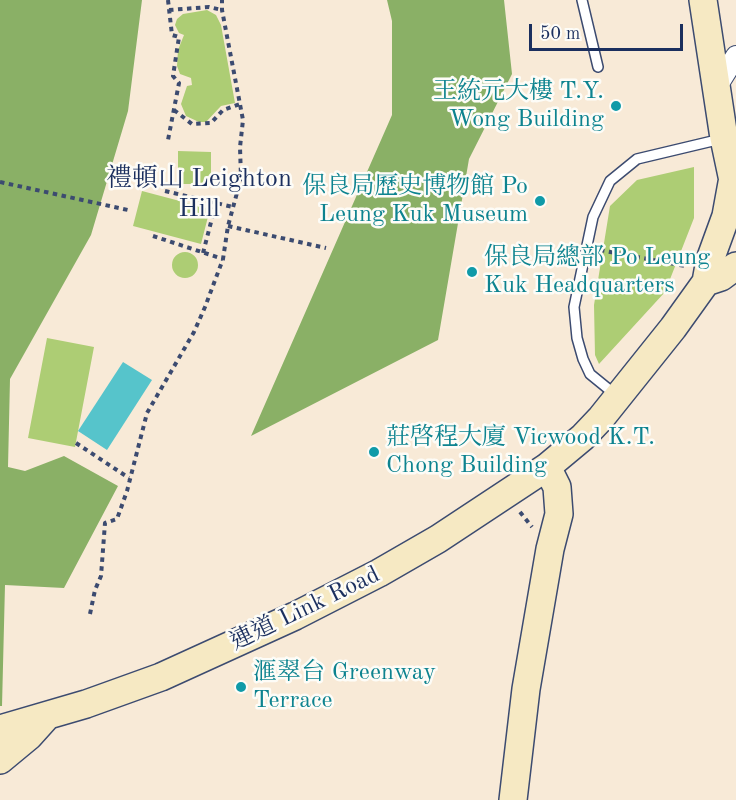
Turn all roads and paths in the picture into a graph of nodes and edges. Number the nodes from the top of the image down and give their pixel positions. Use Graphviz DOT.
graph roads {
  1 [pos="168,0"];
  2 [pos="222,0"];
  3 [pos="582,0"];
  4 [pos="703,0"];
  5 [pos="168,10"];
  6 [pos="222,10"];
  7 [pos="736,56"];
  8 [pos="598,67"];
  9 [pos="716,88"];
  10 [pos="240,104"];
  11 [pos="174,110"];
  12 [pos="724,138"];
  13 [pos="168,140"];
  14 [pos="0,182"];
  15 [pos="734,189"];
  16 [pos="165,191"];
  17 [pos="216,203"];
  18 [pos="233,207"];
  19 [pos="128,210"];
  20 [pos="228,226"];
  21 [pos="153,236"];
  22 [pos="587,247"];
  23 [pos="326,248"];
  24 [pos="203,253"];
  25 [pos="223,259"];
  26 [pos="736,266"];
  27 [pos="695,274"];
  28 [pos="736,287"];
  29 [pos="673,328"];
  30 [pos="618,396"];
  31 [pos="76,443"];
  32 [pos="546,467"];
  33 [pos="129,478"];
  34 [pos="90,614"];
  35 [pos="46,716"];
  36 [pos="0,729"];
  37 [pos="0,760"];
  38 [pos="513,800"];
  1 -- 5 [label="path"];
  2 -- 6 [label="path"];
  3 -- 8 [label="lane"];
  4 -- 9 [label="street"];
  5 -- 6 [label="path"];
  5 -- 11 [label="path"];
  6 -- 10 [label="path"];
  7 -- 9 [label="street"];
  9 -- 12 [label="street"];
  10 -- 11 [label="path"];
  10 -- 18 [label="path"];
  11 -- 13 [label="path"];
  12 -- 15 [label="street"];
  12 -- 22 [label="lane"];
  14 -- 19 [label="path"];
  15 -- 27 [label="street"];
  16 -- 17 [label="path"];
  17 -- 18 [label="path"];
  17 -- 24 [label="path"];
  18 -- 20 [label="path"];
  20 -- 23 [label="path"];
  20 -- 25 [label="path"];
  21 -- 24 [label="path"];
  22 -- 27 [label="path"];
  22 -- 30 [label="lane"];
  24 -- 25 [label="path"];
  25 -- 33 [label="path"];
  26 -- 27 [label="street"];
  27 -- 29 [label="street"];
  28 -- 29 [label="street"];
  29 -- 30 [label="street, 連道 Link Road"];
  30 -- 32 [label="street, 連道 Link Road"];
  31 -- 33 [label="path"];
  32 -- 35 [label="street, 連道 Link Road"];
  32 -- 38 [label="street"];
  33 -- 34 [label="path"];
  35 -- 36 [label="street, 連道 Link Road"];
  35 -- 37 [label="street"];
}
